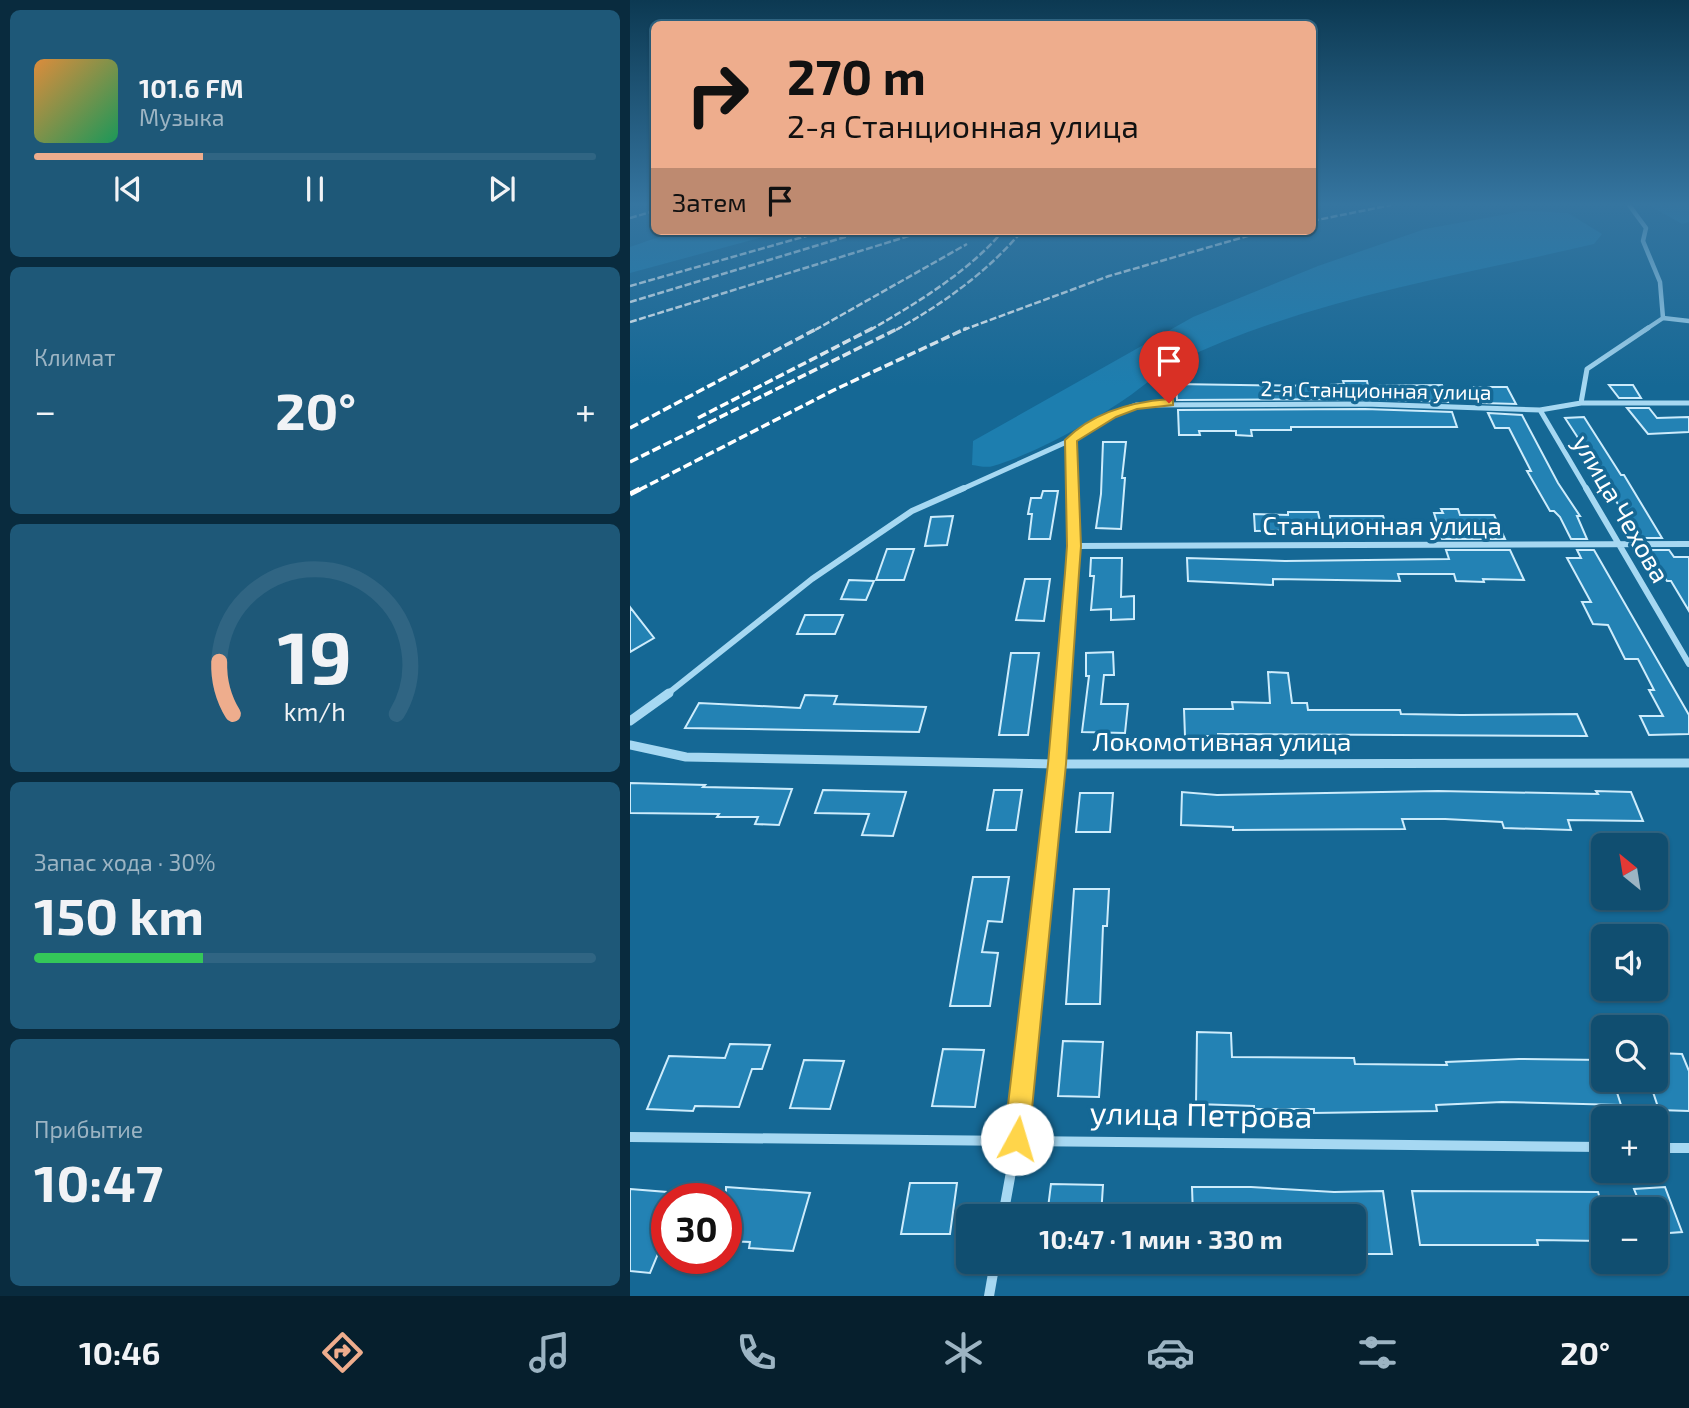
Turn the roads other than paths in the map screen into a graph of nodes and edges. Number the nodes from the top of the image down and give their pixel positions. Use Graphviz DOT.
graph roads {
  1 [pos="1653,265"];
  2 [pos="1663,318"];
  3 [pos="1689,321"];
  4 [pos="1581,403"];
  5 [pos="1689,403"];
  6 [pos="1540,410"];
  7 [pos="1071,440"];
  8 [pos="1619,544"];
  9 [pos="1689,544"];
  10 [pos="1074,546"];
  11 [pos="1689,664"];
  12 [pos="630,721"];
  13 [pos="630,745"];
  14 [pos="1689,763"];
  15 [pos="1057,764"];
  16 [pos="630,1137"];
  17 [pos="1017,1139"];
  18 [pos="1591,1147"];
  19 [pos="1668,1148"];
  20 [pos="1689,1148"];
  21 [pos="1005,1204"];
  22 [pos="993,1274"];
  23 [pos="989,1296"];
  1 -- 2 [label="street"];
  2 -- 3 [label="street"];
  2 -- 4 [label="street"];
  4 -- 5 [label="street, 2-я Станционная улица"];
  4 -- 6 [label="street, 2-я Станционная улица"];
  6 -- 7 [label="street, 2-я Станционная улица"];
  6 -- 8 [label="street, улица Чехова"];
  7 -- 10 [label="street"];
  7 -- 12 [label="street, 2-я Станционная улица"];
  8 -- 9 [label="street, Станционная улица"];
  8 -- 10 [label="street, Станционная улица"];
  8 -- 11 [label="street, улица Чехова"];
  10 -- 15 [label="street"];
  13 -- 15 [label="street, Локомотивная улица"];
  14 -- 15 [label="street, Локомотивная улица"];
  15 -- 17 [label="street"];
  16 -- 17 [label="street, улица Петрова"];
  17 -- 18 [label="street, улица Петрова"];
  17 -- 21 [label="street"];
  19 -- 20 [label="street"];
  22 -- 23 [label="street"];
}
